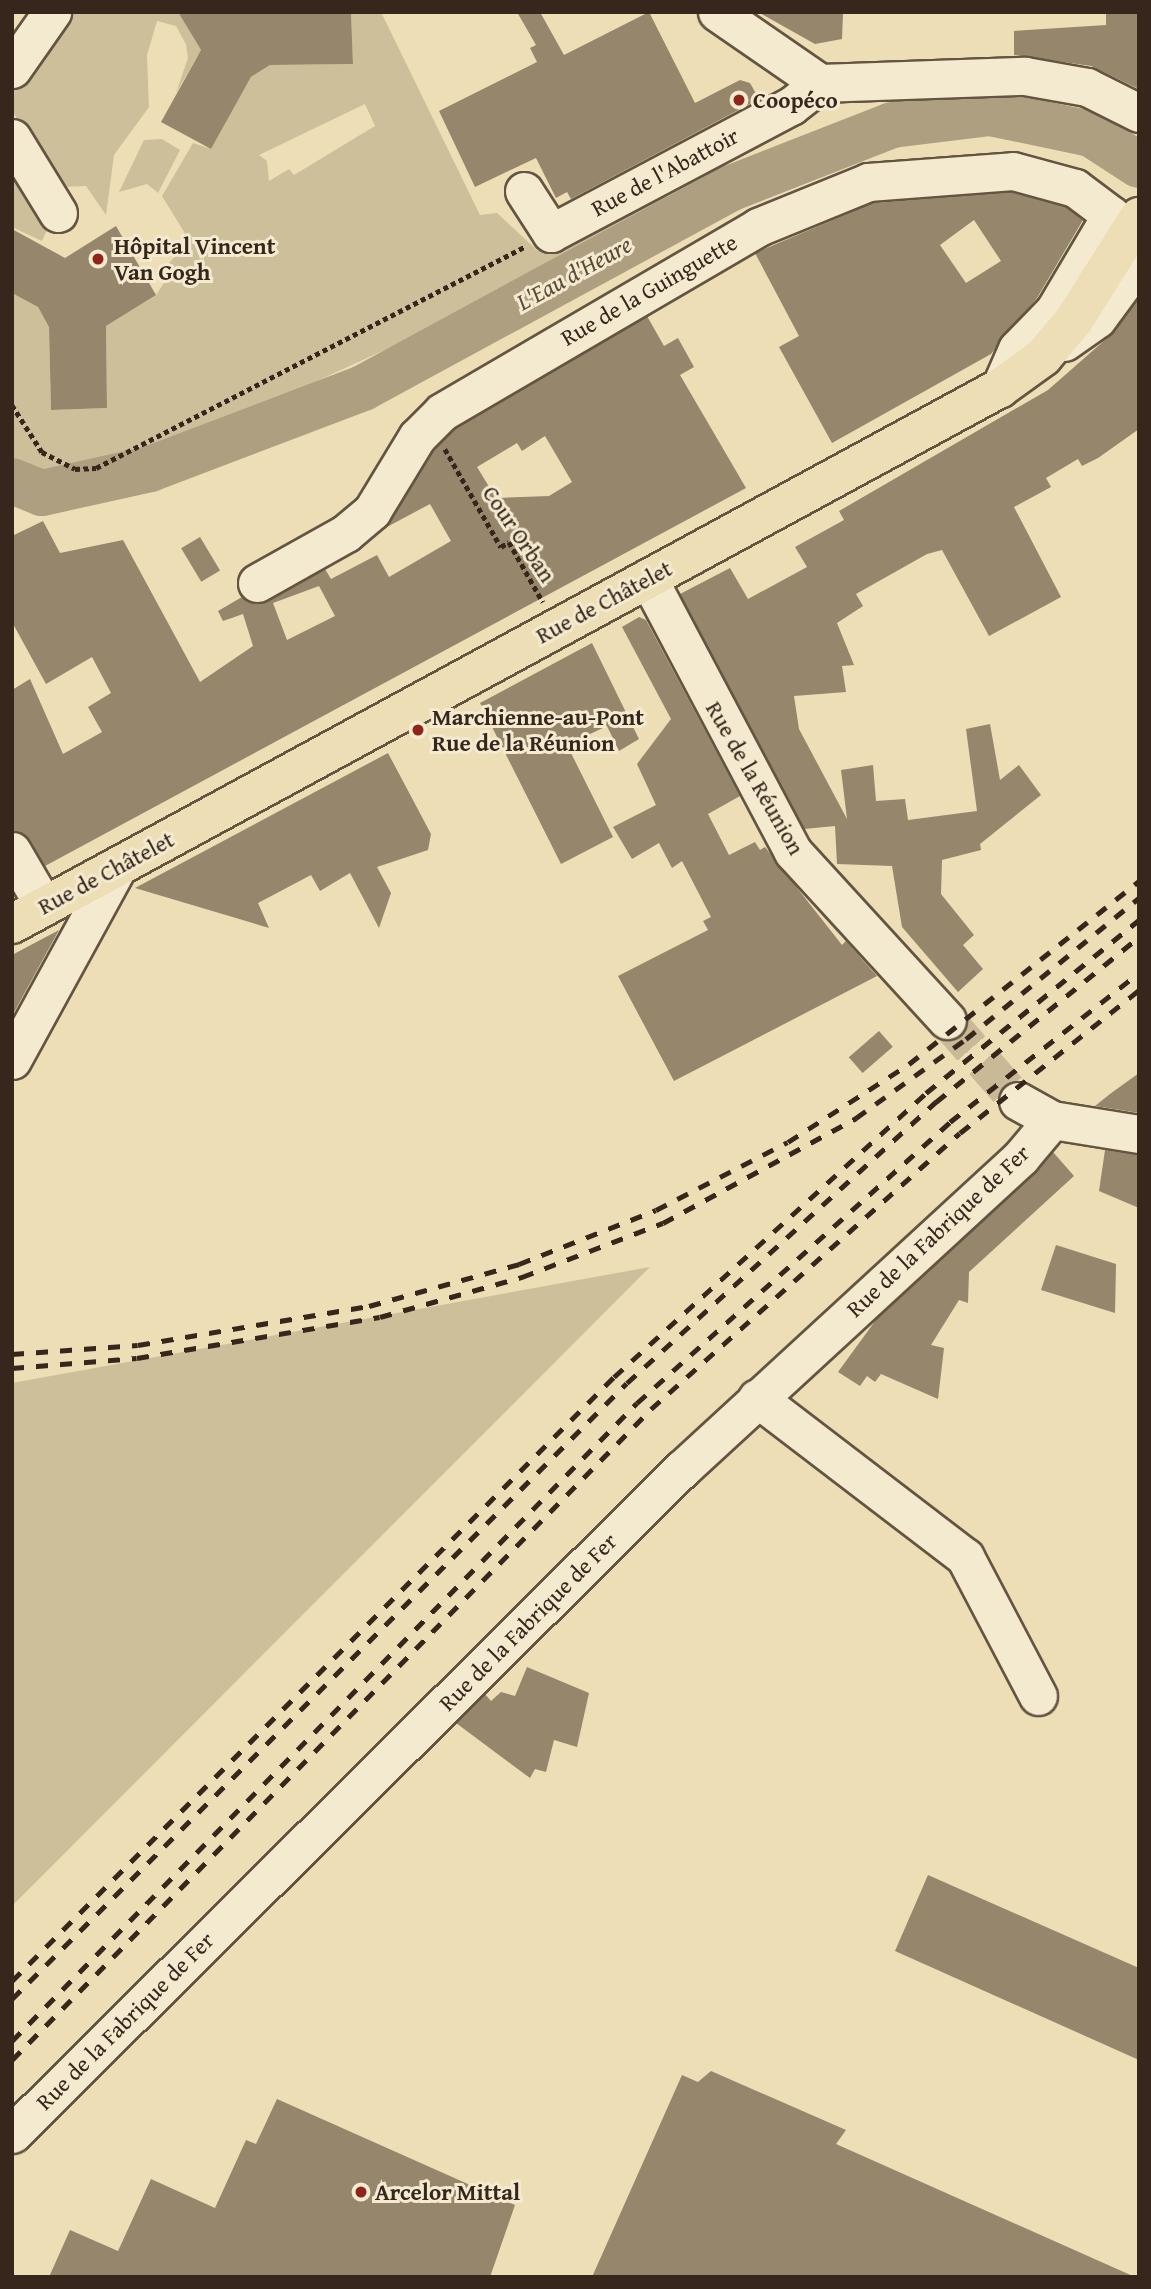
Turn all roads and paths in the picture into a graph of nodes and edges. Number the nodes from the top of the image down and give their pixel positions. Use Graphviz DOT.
graph roads {
  1 [pos="717,12"];
  2 [pos="36,17"];
  3 [pos="12,69"];
  4 [pos="820,83"];
  5 [pos="1139,113"];
  6 [pos="12,138"];
  7 [pos="524,191"];
  8 [pos="58,213"];
  9 [pos="1125,216"];
  10 [pos="551,233"];
  11 [pos="1139,262"];
  12 [pos="1043,357"];
  13 [pos="1000,387"];
  14 [pos="12,405"];
  15 [pos="430,424"];
  16 [pos="648,578"];
  17 [pos="257,583"];
  18 [pos="558,628"];
  19 [pos="12,851"];
  20 [pos="118,866"];
  21 [pos="28,915"];
  22 [pos="947,1020"];
  23 [pos="12,1060"];
  24 [pos="1018,1101"];
  25 [pos="1052,1120"];
  26 [pos="1139,1134"];
  27 [pos="757,1398"];
  28 [pos="1038,1696"];
  29 [pos="12,2134"];
  1 -- 4 [label="street"];
  2 -- 3 [label="street"];
  4 -- 5 [label="street"];
  4 -- 10 [label="street, Rue de l'Abattoir"];
  6 -- 8 [label="street"];
  7 -- 10 [label="street"];
  9 -- 12 [label="main road, Rue de Châtelet"];
  9 -- 13 [label="street"];
  9 -- 15 [label="street, Rue de la Guinguette"];
  10 -- 14 [label="path"];
  11 -- 12 [label="street"];
  12 -- 13 [label="main road, Rue de Châtelet"];
  13 -- 16 [label="main road, Rue de Châtelet"];
  15 -- 17 [label="street, Rue de la Guinguette"];
  15 -- 18 [label="path, Cour Orban"];
  16 -- 18 [label="main road, Rue de Châtelet"];
  16 -- 22 [label="street, Rue de la Réunion"];
  18 -- 20 [label="main road, Rue de Châtelet"];
  19 -- 21 [label="street"];
  20 -- 21 [label="main road, Rue de Châtelet"];
  20 -- 23 [label="street"];
  24 -- 25 [label="street"];
  25 -- 26 [label="street"];
  25 -- 27 [label="street, Rue de la Fabrique de Fer"];
  27 -- 28 [label="street"];
  27 -- 29 [label="street, Rue de la Fabrique de Fer"];
}
